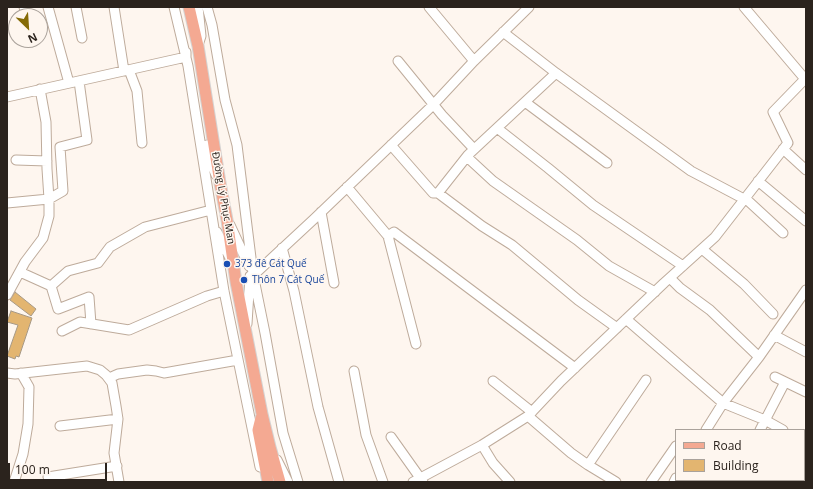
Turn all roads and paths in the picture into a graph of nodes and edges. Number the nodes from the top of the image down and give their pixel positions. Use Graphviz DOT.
graph roads {
  1 [pos="48,7"];
  2 [pos="76,7"];
  3 [pos="114,7"];
  4 [pos="174,7"];
  5 [pos="178,7"];
  6 [pos="189,7"];
  7 [pos="198,7"];
  8 [pos="208,7"];
  9 [pos="429,7"];
  10 [pos="529,7"];
  11 [pos="744,7"];
  12 [pos="503,32"];
  13 [pos="82,38"];
  14 [pos="198,46"];
  15 [pos="398,61"];
  16 [pos="474,61"];
  17 [pos="187,62"];
  18 [pos="126,70"];
  19 [pos="556,74"];
  20 [pos="806,79"];
  21 [pos="79,81"];
  22 [pos="69,83"];
  23 [pos="40,89"];
  24 [pos="7,97"];
  25 [pos="525,102"];
  26 [pos="434,105"];
  27 [pos="497,128"];
  28 [pos="142,143"];
  29 [pos="391,145"];
  30 [pos="474,149"];
  31 [pos="783,149"];
  32 [pos="467,157"];
  33 [pos="16,160"];
  34 [pos="47,161"];
  35 [pos="607,163"];
  36 [pos="806,170"];
  37 [pos="758,181"];
  38 [pos="220,183"];
  39 [pos="347,187"];
  40 [pos="438,193"];
  41 [pos="745,198"];
  42 [pos="50,199"];
  43 [pos="7,203"];
  44 [pos="211,210"];
  45 [pos="321,212"];
  46 [pos="227,220"];
  47 [pos="806,221"];
  48 [pos="213,223"];
  49 [pos="783,233"];
  50 [pos="388,236"];
  51 [pos="282,248"];
  52 [pos="702,250"];
  53 [pos="233,264"];
  54 [pos="683,266"];
  55 [pos="20,272"];
  56 [pos="253,274"];
  57 [pos="670,278"];
  58 [pos="334,283"];
  59 [pos="51,286"];
  60 [pos="806,290"];
  61 [pos="224,291"];
  62 [pos="655,292"];
  63 [pos="7,295"];
  64 [pos="773,314"];
  65 [pos="626,319"];
  66 [pos="92,324"];
  67 [pos="617,328"];
  68 [pos="62,330"];
  69 [pos="246,331"];
  70 [pos="774,335"];
  71 [pos="416,344"];
  72 [pos="806,352"];
  73 [pos="759,357"];
  74 [pos="238,360"];
  75 [pos="575,368"];
  76 [pos="354,371"];
  77 [pos="7,373"];
  78 [pos="21,373"];
  79 [pos="775,377"];
  80 [pos="109,378"];
  81 [pos="646,380"];
  82 [pos="493,381"];
  83 [pos="785,382"];
  84 [pos="806,392"];
  85 [pos="724,403"];
  86 [pos="262,414"];
  87 [pos="530,414"];
  88 [pos="118,419"];
  89 [pos="765,420"];
  90 [pos="60,426"];
  91 [pos="707,429"];
  92 [pos="760,429"];
  93 [pos="781,429"];
  94 [pos="391,437"];
  95 [pos="482,445"];
  96 [pos="270,447"];
  97 [pos="675,447"];
  98 [pos="588,465"];
  99 [pos="117,466"];
  100 [pos="48,476"];
  101 [pos="419,481"];
  102 [pos="14,482"];
  103 [pos="119,482"];
  104 [pos="263,482"];
  105 [pos="268,482"];
  106 [pos="280,482"];
  107 [pos="288,482"];
  108 [pos="298,482"];
  109 [pos="339,482"];
  110 [pos="383,482"];
  111 [pos="510,482"];
  112 [pos="616,482"];
  113 [pos="651,482"];
  1 -- 22 [label="street"];
  2 -- 13 [label="street"];
  3 -- 18 [label="street"];
  4 -- 17 [label="street"];
  5 -- 17 [label="street"];
  6 -- 14 [label="main road, Đường Lý Phục Man"];
  7 -- 14 [label="street"];
  8 -- 56 [label="street"];
  9 -- 16 [label="street"];
  10 -- 12 [label="street"];
  11 -- 20 [label="street"];
  12 -- 16 [label="street"];
  12 -- 19 [label="street"];
  14 -- 38 [label="main road, Đường Lý Phục Man"];
  15 -- 26 [label="street"];
  16 -- 26 [label="street"];
  17 -- 18 [label="street"];
  17 -- 38 [label="street"];
  17 -- 44 [label="street"];
  18 -- 21 [label="street"];
  18 -- 28 [label="street"];
  19 -- 25 [label="street"];
  19 -- 41 [label="street"];
  20 -- 31 [label="street"];
  21 -- 22 [label="street"];
  21 -- 42 [label="street"];
  22 -- 23 [label="street"];
  23 -- 24 [label="street"];
  23 -- 34 [label="street"];
  25 -- 27 [label="street"];
  25 -- 35 [label="street"];
  26 -- 29 [label="street"];
  26 -- 30 [label="street"];
  27 -- 30 [label="street"];
  27 -- 54 [label="street"];
  29 -- 39 [label="street"];
  29 -- 40 [label="street"];
  30 -- 32 [label="street"];
  31 -- 36 [label="street"];
  31 -- 37 [label="street"];
  32 -- 40 [label="street"];
  32 -- 62 [label="street"];
  33 -- 34 [label="street"];
  34 -- 42 [label="street"];
  37 -- 41 [label="street"];
  37 -- 47 [label="street"];
  38 -- 46 [label="main road, Đường Lý Phục Man"];
  39 -- 45 [label="street"];
  39 -- 50 [label="street"];
  40 -- 67 [label="street"];
  41 -- 49 [label="street"];
  41 -- 52 [label="street"];
  42 -- 43 [label="street"];
  42 -- 55 [label="street"];
  44 -- 48 [label="street"];
  44 -- 59 [label="street"];
  45 -- 51 [label="street"];
  45 -- 58 [label="street"];
  46 -- 53 [label="main road, Đường Lý Phục Man"];
  46 -- 56 [label="street"];
  48 -- 53 [label="street"];
  48 -- 61 [label="street"];
  50 -- 71 [label="street"];
  50 -- 75 [label="street"];
  51 -- 56 [label="street"];
  51 -- 109 [label="street"];
  52 -- 54 [label="street"];
  52 -- 64 [label="street"];
  53 -- 69 [label="main road, Đường Lý Phục Man"];
  54 -- 57 [label="street"];
  55 -- 59 [label="street"];
  55 -- 63 [label="street"];
  56 -- 69 [label="street"];
  56 -- 108 [label="street"];
  57 -- 62 [label="street"];
  57 -- 73 [label="street"];
  59 -- 66 [label="street"];
  60 -- 70 [label="street"];
  61 -- 66 [label="street"];
  61 -- 74 [label="street"];
  62 -- 65 [label="street"];
  65 -- 67 [label="street"];
  65 -- 85 [label="street"];
  66 -- 68 [label="street"];
  67 -- 75 [label="street"];
  69 -- 86 [label="main road, Đường Lý Phục Man"];
  70 -- 72 [label="street"];
  70 -- 73 [label="street"];
  73 -- 85 [label="street"];
  74 -- 80 [label="street"];
  74 -- 104 [label="street"];
  75 -- 87 [label="street"];
  76 -- 110 [label="street"];
  77 -- 78 [label="street"];
  78 -- 80 [label="street"];
  78 -- 102 [label="street"];
  79 -- 83 [label="street"];
  80 -- 88 [label="street"];
  81 -- 98 [label="street"];
  82 -- 87 [label="street"];
  83 -- 84 [label="street"];
  83 -- 89 [label="street"];
  85 -- 89 [label="street"];
  85 -- 91 [label="street"];
  86 -- 96 [label="main road, Đường Lý Phục Man"];
  86 -- 105 [label="main road"];
  87 -- 95 [label="street"];
  87 -- 98 [label="street"];
  88 -- 90 [label="street"];
  88 -- 99 [label="street"];
  89 -- 92 [label="street"];
  89 -- 93 [label="street"];
  94 -- 101 [label="street"];
  95 -- 101 [label="street"];
  95 -- 111 [label="street"];
  96 -- 106 [label="main road, Đường Lý Phục Man"];
  96 -- 107 [label="street"];
  97 -- 113 [label="street"];
  98 -- 112 [label="street"];
  99 -- 100 [label="street"];
  99 -- 103 [label="street"];
}
